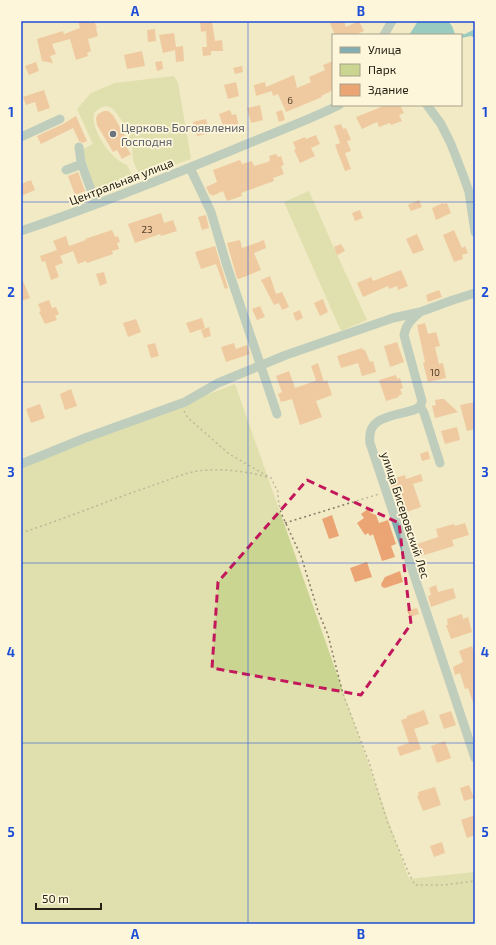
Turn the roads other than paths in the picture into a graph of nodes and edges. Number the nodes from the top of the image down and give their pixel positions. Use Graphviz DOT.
graph roads {
  1 [pos="383,21"];
  2 [pos="392,21"];
  3 [pos="384,33"];
  4 [pos="337,106"];
  5 [pos="429,106"];
  6 [pos="60,120"];
  7 [pos="21,137"];
  8 [pos="79,147"];
  9 [pos="82,164"];
  10 [pos="190,168"];
  11 [pos="66,170"];
  12 [pos="96,204"];
  13 [pos="22,227"];
  14 [pos="475,232"];
  15 [pos="475,293"];
  16 [pos="420,312"];
  17 [pos="261,365"];
  18 [pos="420,406"];
  19 [pos="277,414"];
  20 [pos="440,463"];
  21 [pos="21,464"];
  22 [pos="475,758"];
  1 -- 3 [label="street"];
  2 -- 3 [label="street"];
  4 -- 10 [label="street, Центральная улица"];
  5 -- 14 [label="street"];
  6 -- 7 [label="street"];
  8 -- 9 [label="street"];
  9 -- 11 [label="street"];
  9 -- 12 [label="street"];
  10 -- 12 [label="street, Центральная улица"];
  10 -- 17 [label="street"];
  12 -- 13 [label="street, Центральная улица"];
  15 -- 16 [label="street"];
  16 -- 17 [label="street"];
  16 -- 18 [label="street"];
  17 -- 19 [label="street"];
  17 -- 21 [label="street"];
  18 -- 20 [label="street"];
  18 -- 22 [label="street, улица Бисеровский Лес"];
}
